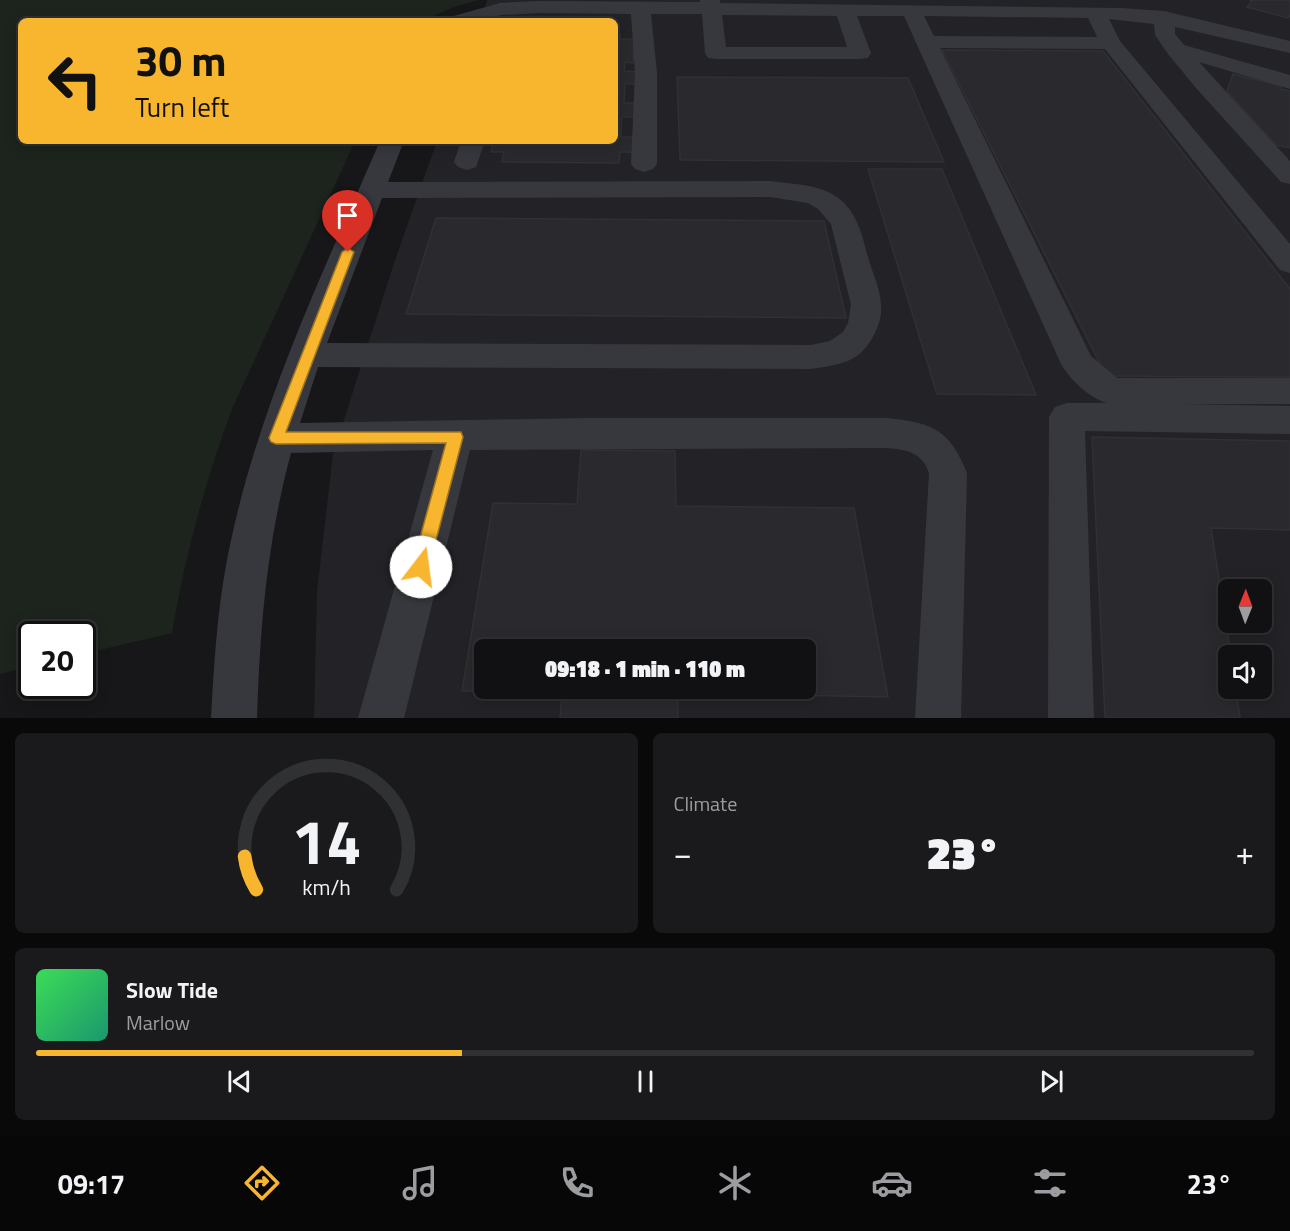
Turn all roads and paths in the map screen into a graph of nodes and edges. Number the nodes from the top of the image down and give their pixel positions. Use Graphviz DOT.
graph roads {
  1 [pos="586,4"];
  2 [pos="711,4"];
  3 [pos="773,5"];
  4 [pos="956,5"];
  5 [pos="900,7"];
  6 [pos="1123,7"];
  7 [pos="1083,8"];
  8 [pos="845,10"];
  9 [pos="1164,17"];
  10 [pos="466,18"];
  11 [pos="635,22"];
  12 [pos="926,42"];
  13 [pos="1112,43"];
  14 [pos="1290,47"];
  15 [pos="1176,49"];
  16 [pos="1290,82"];
  17 [pos="391,144"];
  18 [pos="1279,155"];
  19 [pos="644,164"];
  20 [pos="1290,176"];
  21 [pos="372,190"];
  22 [pos="1290,263"];
  23 [pos="307,355"];
  24 [pos="1290,392"];
  25 [pos="1290,420"];
  26 [pos="455,437"];
  27 [pos="276,438"];
  28 [pos="234,718"];
  29 [pos="381,718"];
  30 [pos="938,718"];
  31 [pos="1071,718"];
  1 -- 10 [label="street"];
  1 -- 11 [label="street"];
  2 -- 3 [label="street"];
  2 -- 8 [label="street"];
  2 -- 11 [label="street"];
  3 -- 8 [label="street"];
  4 -- 5 [label="street"];
  4 -- 7 [label="street"];
  5 -- 8 [label="street"];
  5 -- 12 [label="street"];
  6 -- 7 [label="street"];
  6 -- 9 [label="street"];
  7 -- 13 [label="street"];
  9 -- 14 [label="street"];
  9 -- 15 [label="street"];
  11 -- 19 [label="street"];
  12 -- 13 [label="street"];
  12 -- 24 [label="street"];
  13 -- 22 [label="street"];
  15 -- 16 [label="street"];
  15 -- 18 [label="street"];
  17 -- 21 [label="street"];
  18 -- 20 [label="street"];
  21 -- 23 [label="street"];
  21 -- 23 [label="street"];
  23 -- 27 [label="street"];
  25 -- 31 [label="street"];
  26 -- 27 [label="street"];
  26 -- 29 [label="street"];
  26 -- 30 [label="street"];
  27 -- 28 [label="street"];
}
